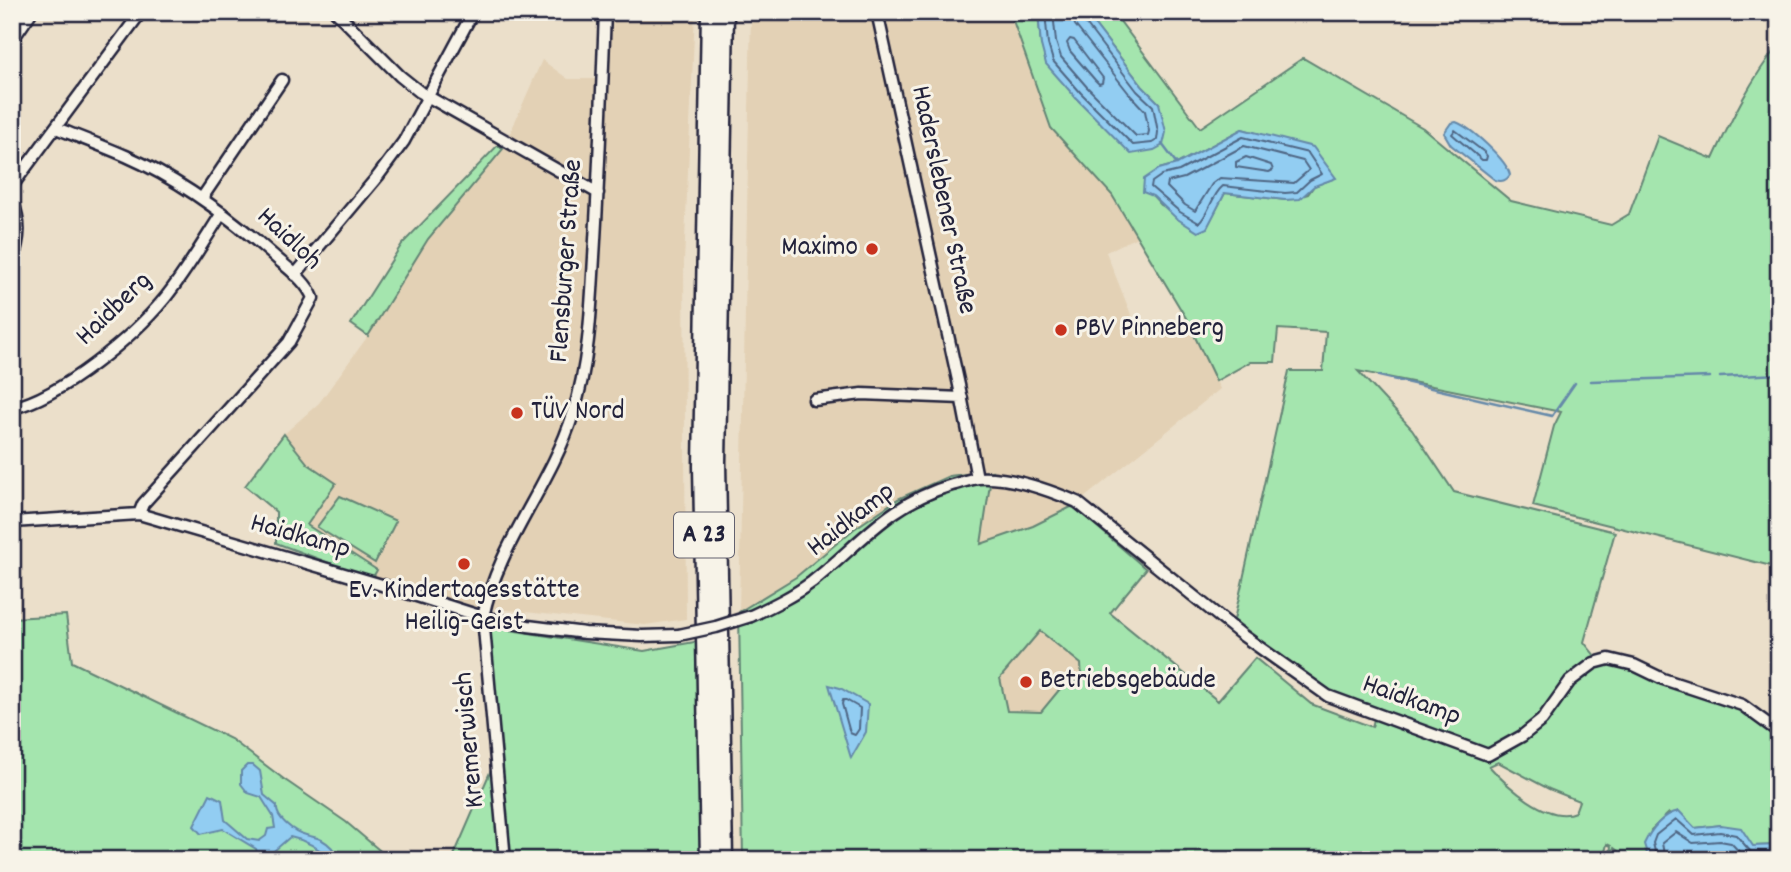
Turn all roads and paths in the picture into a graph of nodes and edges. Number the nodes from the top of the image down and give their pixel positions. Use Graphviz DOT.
graph roads {
  1 [pos="29,12"];
  2 [pos="141,12"];
  3 [pos="336,12"];
  4 [pos="473,12"];
  5 [pos="605,12"];
  6 [pos="711,12"];
  7 [pos="724,12"];
  8 [pos="877,12"];
  9 [pos="12,37"];
  10 [pos="282,80"];
  11 [pos="428,97"];
  12 [pos="56,128"];
  13 [pos="12,186"];
  14 [pos="598,192"];
  15 [pos="202,198"];
  16 [pos="12,200"];
  17 [pos="222,213"];
  18 [pos="12,261"];
  19 [pos="295,275"];
  20 [pos="962,398"];
  21 [pos="814,400"];
  22 [pos="12,408"];
  23 [pos="977,478"];
  24 [pos="139,514"];
  25 [pos="12,522"];
  26 [pos="483,617"];
  27 [pos="1779,732"];
  28 [pos="505,860"];
  29 [pos="710,860"];
  30 [pos="723,860"];
  1 -- 9 [label="main road"];
  2 -- 12 [label="street"];
  3 -- 11 [label="street"];
  4 -- 11 [label="street"];
  5 -- 14 [label="street, Flensburger Straße"];
  6 -- 29 [label="highway, A 23"];
  7 -- 30 [label="highway, A 23"];
  8 -- 20 [label="street, Haderslebener Straße"];
  10 -- 15 [label="street"];
  11 -- 14 [label="street"];
  11 -- 19 [label="street"];
  12 -- 13 [label="street"];
  12 -- 15 [label="street, Haidloh"];
  14 -- 26 [label="street, Flensburger Straße"];
  15 -- 17 [label="street, Haidloh"];
  16 -- 18 [label="street"];
  17 -- 19 [label="street, Haidloh"];
  17 -- 22 [label="street, Haidberg"];
  19 -- 24 [label="street, Haidloh"];
  20 -- 21 [label="street"];
  20 -- 23 [label="street, Haderslebener Straße"];
  23 -- 26 [label="street, Haidkamp, bridge"];
  23 -- 27 [label="street, Haidkamp"];
  24 -- 25 [label="street, Haidkamp"];
  24 -- 26 [label="street, Haidkamp"];
  26 -- 28 [label="street, Kremerwisch"];
}
